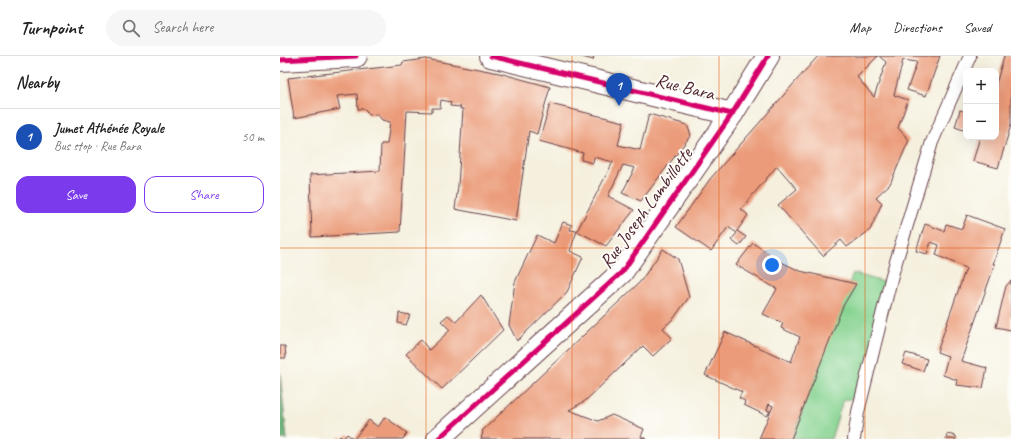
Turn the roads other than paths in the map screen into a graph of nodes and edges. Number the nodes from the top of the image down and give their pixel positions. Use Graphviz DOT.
graph roads {
  1 [pos="356,56"];
  2 [pos="491,56"];
  3 [pos="768,56"];
  4 [pos="970,56"];
  5 [pos="280,60"];
  6 [pos="732,114"];
  7 [pos="438,439"];
  8 [pos="854,439"];
  1 -- 5 [label="street"];
  2 -- 6 [label="street, Rue Bara"];
  3 -- 6 [label="street, Rue Joseph Lambillotte"];
  4 -- 8 [label="lane"];
  6 -- 7 [label="street, Rue Joseph Lambillotte"];
}
